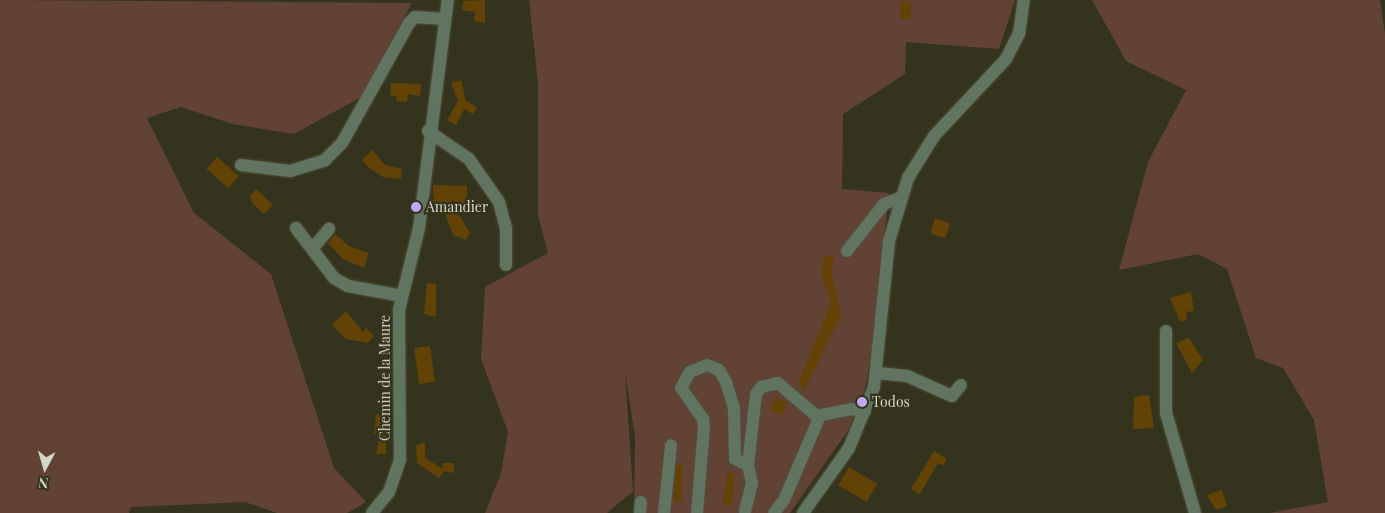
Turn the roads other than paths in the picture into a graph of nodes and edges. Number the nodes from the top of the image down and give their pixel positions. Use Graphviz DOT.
graph roads {
  1 [pos="448,0"];
  2 [pos="1024,0"];
  3 [pos="445,19"];
  4 [pos="428,131"];
  5 [pos="241,165"];
  6 [pos="900,198"];
  7 [pos="296,228"];
  8 [pos="329,228"];
  9 [pos="313,248"];
  10 [pos="846,252"];
  11 [pos="506,265"];
  12 [pos="402,296"];
  13 [pos="1166,331"];
  14 [pos="878,373"];
  15 [pos="962,385"];
  16 [pos="865,412"];
  17 [pos="816,416"];
  18 [pos="671,445"];
  19 [pos="748,466"];
  20 [pos="745,510"];
  21 [pos="372,513"];
  22 [pos="664,513"];
  23 [pos="698,513"];
  24 [pos="774,513"];
  25 [pos="803,513"];
  26 [pos="1195,513"];
  1 -- 3 [label="street, Chemin de la Maure"];
  2 -- 6 [label="street"];
  3 -- 4 [label="street, Chemin de la Maure"];
  3 -- 5 [label="street"];
  4 -- 11 [label="street"];
  4 -- 12 [label="street, Chemin de la Maure"];
  6 -- 10 [label="street"];
  6 -- 14 [label="street"];
  7 -- 9 [label="street"];
  8 -- 9 [label="street"];
  9 -- 12 [label="street"];
  12 -- 21 [label="street, Chemin de la Maure"];
  13 -- 26 [label="street"];
  14 -- 15 [label="street"];
  14 -- 16 [label="street"];
  16 -- 17 [label="street"];
  16 -- 25 [label="street"];
  17 -- 19 [label="street"];
  17 -- 24 [label="street"];
  18 -- 22 [label="street"];
  19 -- 20 [label="street"];
  19 -- 23 [label="street"];
}
